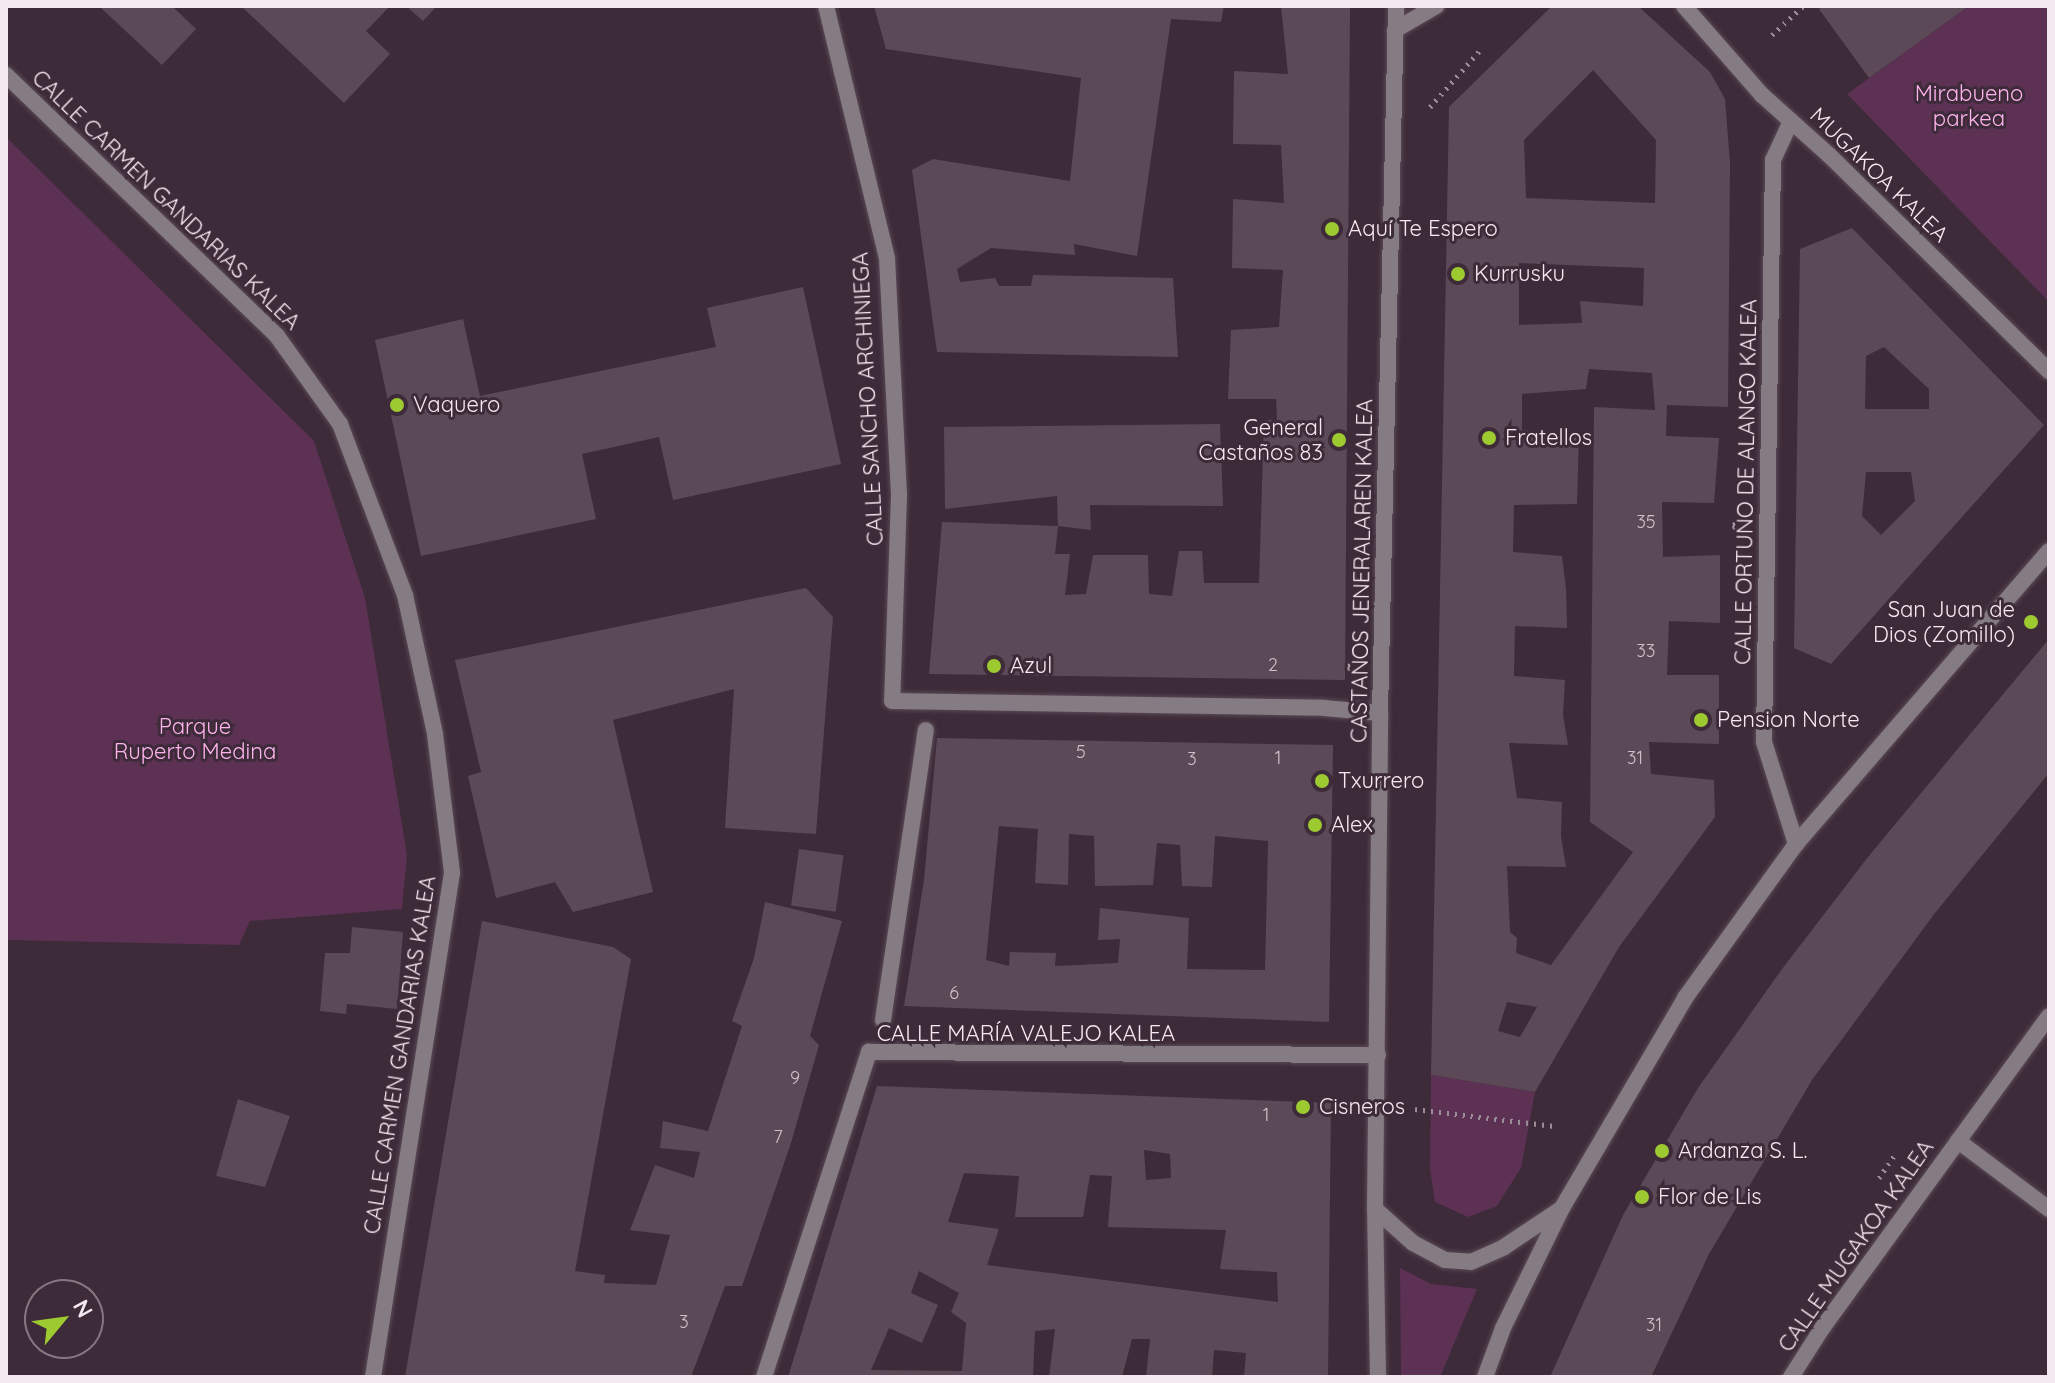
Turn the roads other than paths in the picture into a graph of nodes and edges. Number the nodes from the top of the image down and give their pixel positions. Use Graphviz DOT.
graph roads {
  1 [pos="826,6"];
  2 [pos="1396,6"];
  3 [pos="1436,6"];
  4 [pos="1684,6"];
  5 [pos="1395,30"];
  6 [pos="6,75"];
  7 [pos="1791,121"];
  8 [pos="2049,371"];
  9 [pos="2049,551"];
  10 [pos="1380,713"];
  11 [pos="926,730"];
  12 [pos="1796,844"];
  13 [pos="2049,1016"];
  14 [pos="883,1020"];
  15 [pos="1378,1055"];
  16 [pos="1958,1141"];
  17 [pos="1562,1208"];
  18 [pos="1375,1209"];
  19 [pos="2049,1209"];
  20 [pos="373,1377"];
  21 [pos="764,1377"];
  22 [pos="1378,1377"];
  23 [pos="1485,1377"];
  24 [pos="1791,1377"];
  1 -- 10 [label="street, CALLE SANCHO ARCHINIEGA"];
  2 -- 5 [label="street, CASTAÑOS JENERALAREN KALEA"];
  3 -- 5 [label="street"];
  4 -- 7 [label="street, MUGAKOA KALEA"];
  5 -- 10 [label="street, CASTAÑOS JENERALAREN KALEA"];
  6 -- 20 [label="street, CALLE CARMEN GANDARIAS KALEA"];
  7 -- 8 [label="street, MUGAKOA KALEA"];
  7 -- 12 [label="street, CALLE ORTUÑO DE ALANGO KALEA"];
  9 -- 12 [label="street"];
  10 -- 15 [label="street, CASTAÑOS JENERALAREN KALEA"];
  11 -- 14 [label="street"];
  12 -- 17 [label="street"];
  13 -- 16 [label="street, CALLE MUGAKOA KALEA"];
  15 -- 18 [label="street, CASTAÑOS JENERALAREN KALEA"];
  15 -- 21 [label="street, CALLE MARÍA VALEJO KALEA"];
  16 -- 19 [label="street, CALLE MUGAKOA KALEA"];
  16 -- 24 [label="street, CALLE MUGAKOA KALEA"];
  17 -- 18 [label="street"];
  17 -- 23 [label="street"];
  18 -- 22 [label="street, CASTAÑOS JENERALAREN KALEA"];
}
